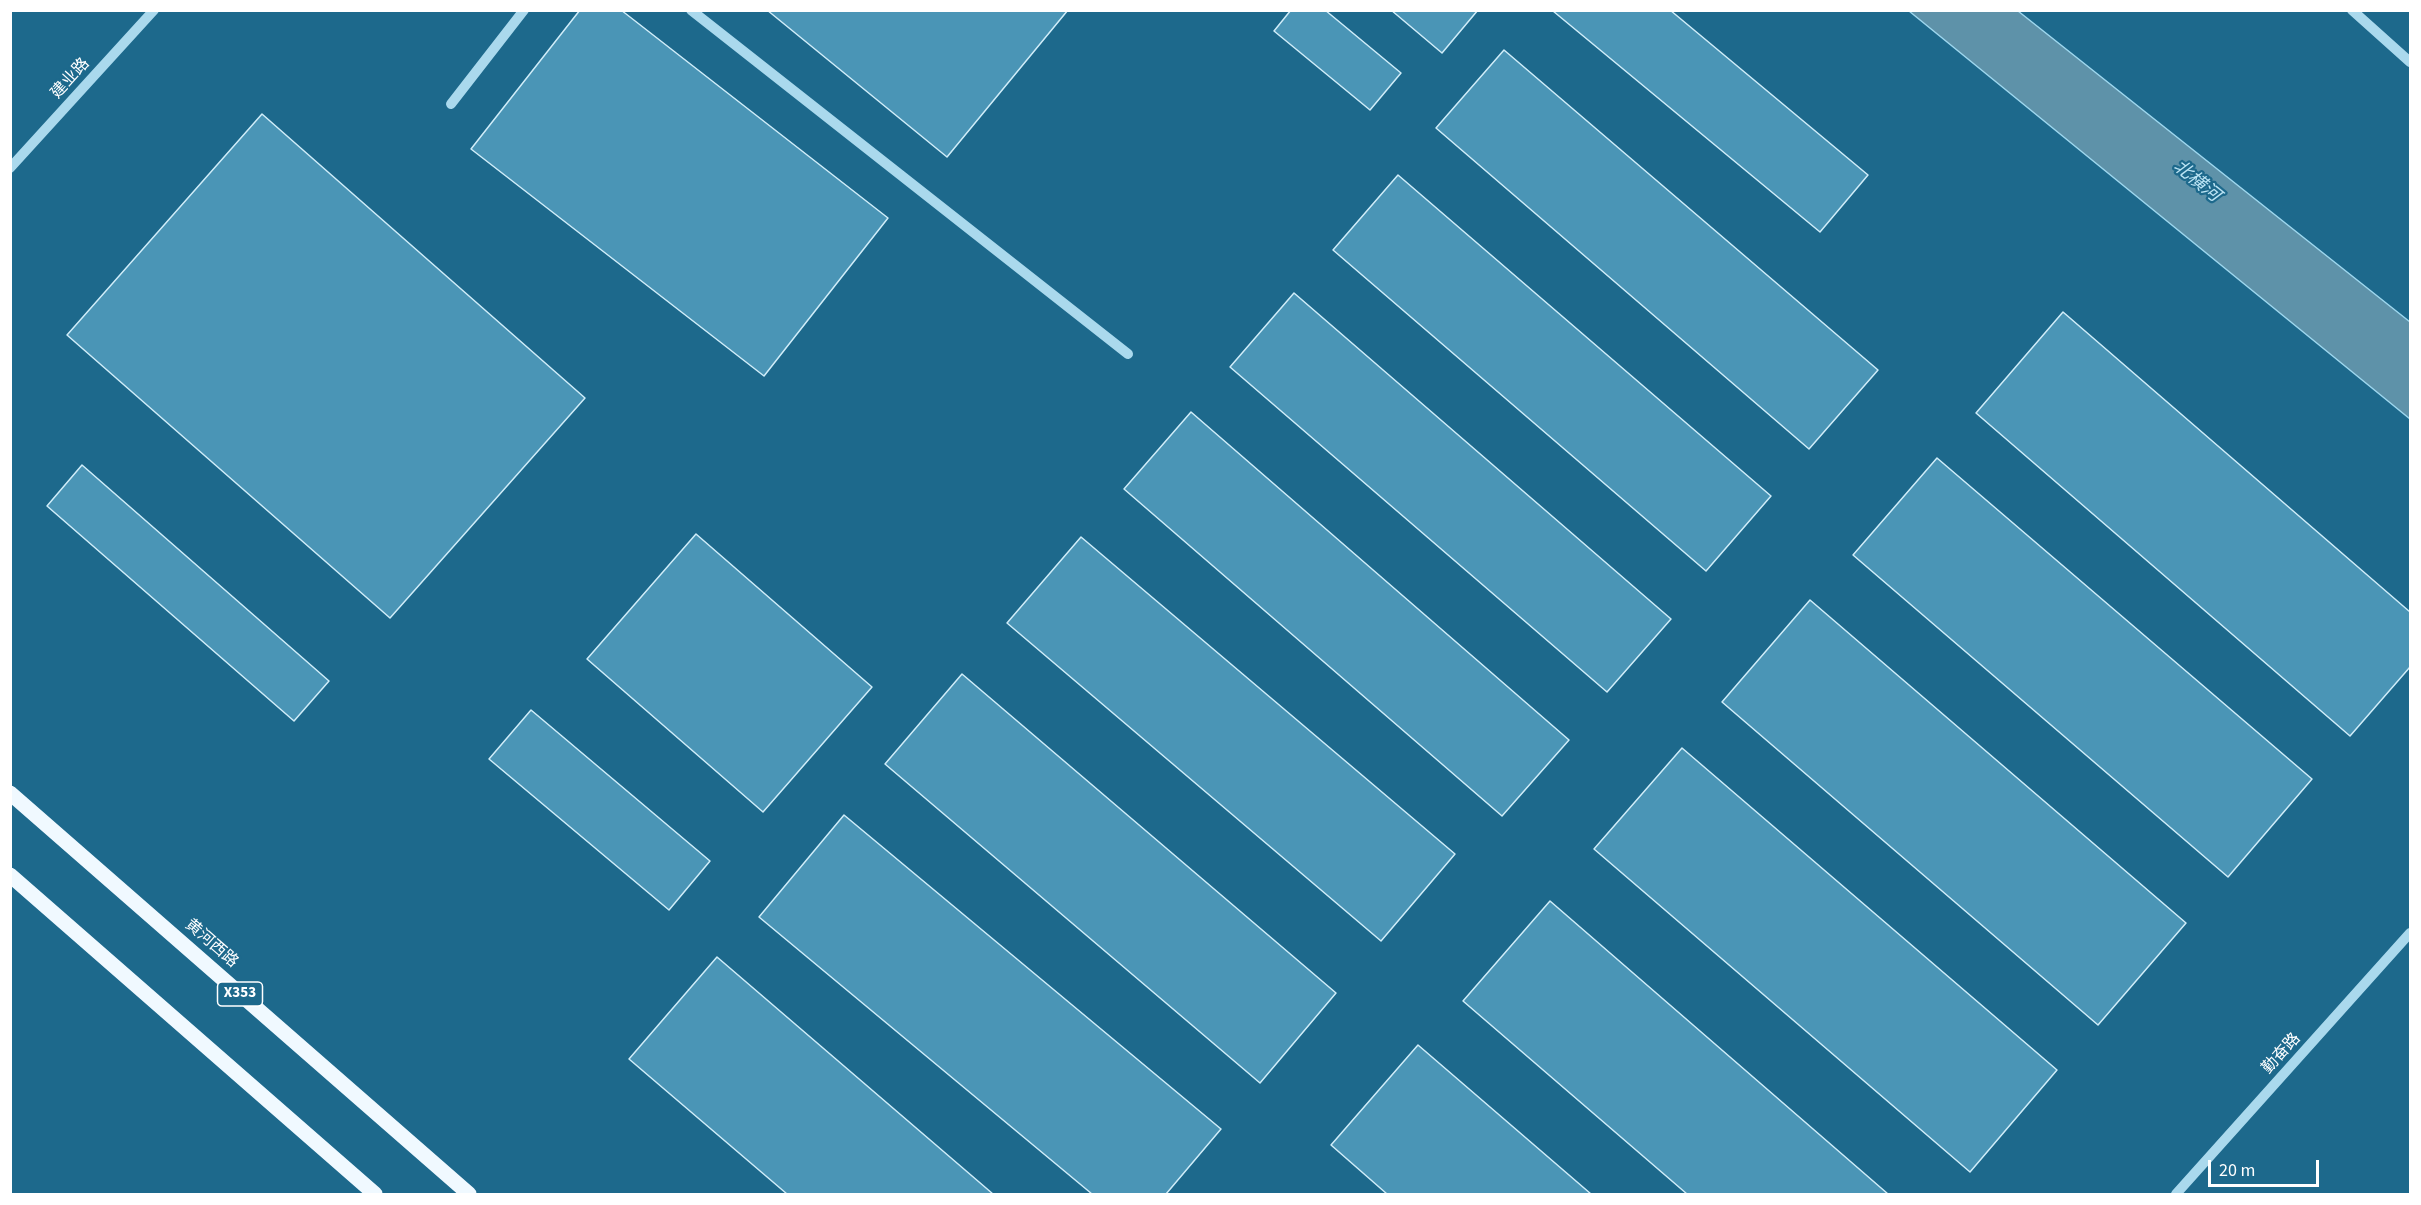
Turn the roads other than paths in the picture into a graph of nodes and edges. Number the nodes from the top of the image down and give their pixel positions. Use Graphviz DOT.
graph roads {
  1 [pos="154,10"];
  2 [pos="524,10"];
  3 [pos="691,10"];
  4 [pos="2352,10"];
  5 [pos="2410,62"];
  6 [pos="451,104"];
  7 [pos="10,168"];
  8 [pos="1128,354"];
  9 [pos="10,793"];
  10 [pos="10,875"];
  11 [pos="2410,933"];
  12 [pos="375,1194"];
  13 [pos="469,1194"];
  14 [pos="2176,1194"];
  1 -- 7 [label="street, 建业路"];
  2 -- 6 [label="street"];
  3 -- 8 [label="street"];
  4 -- 5 [label="street"];
  9 -- 13 [label="main road, 黄河西路 / X353"];
  10 -- 12 [label="main road"];
  11 -- 14 [label="street, 勤奋路"];
}
